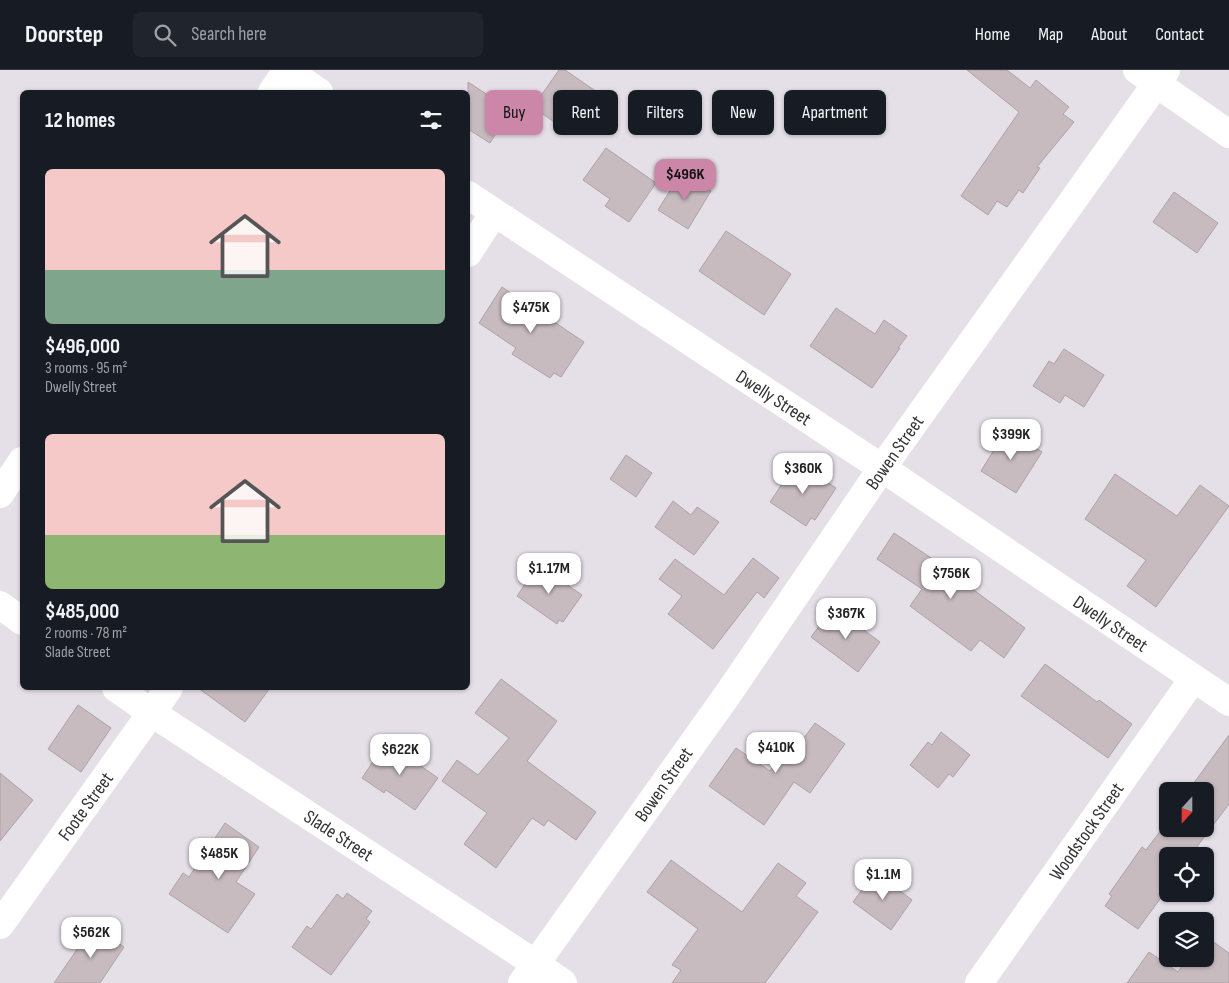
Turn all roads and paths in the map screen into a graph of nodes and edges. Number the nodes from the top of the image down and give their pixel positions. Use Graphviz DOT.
graph roads {
  1 [pos="287,70"];
  2 [pos="1154,74"];
  3 [pos="273,90"];
  4 [pos="316,90"];
  5 [pos="1229,134"];
  6 [pos="470,196"];
  7 [pos="494,214"];
  8 [pos="470,250"];
  9 [pos="20,464"];
  10 [pos="882,468"];
  11 [pos="0,494"];
  12 [pos="0,605"];
  13 [pos="20,620"];
  14 [pos="1193,679"];
  15 [pos="119,690"];
  16 [pos="168,690"];
  17 [pos="1229,702"];
  18 [pos="152,713"];
  19 [pos="0,925"];
  20 [pos="529,973"];
  21 [pos="563,983"];
  22 [pos="979,983"];
  1 -- 3 [label="street"];
  1 -- 4 [label="street"];
  2 -- 5 [label="street"];
  2 -- 10 [label="street, Bowen Street"];
  6 -- 7 [label="street, Dwelly Street"];
  7 -- 8 [label="street"];
  7 -- 10 [label="street, Dwelly Street"];
  9 -- 11 [label="street"];
  10 -- 14 [label="street, Dwelly Street"];
  10 -- 20 [label="street, Bowen Street"];
  12 -- 13 [label="street"];
  14 -- 17 [label="street, Dwelly Street"];
  14 -- 22 [label="street, Woodstock Street"];
  15 -- 18 [label="street, Slade Street"];
  16 -- 18 [label="street, Foote Street"];
  18 -- 19 [label="street, Foote Street"];
  18 -- 20 [label="street, Slade Street"];
  20 -- 21 [label="street, Slade Street"];
}
